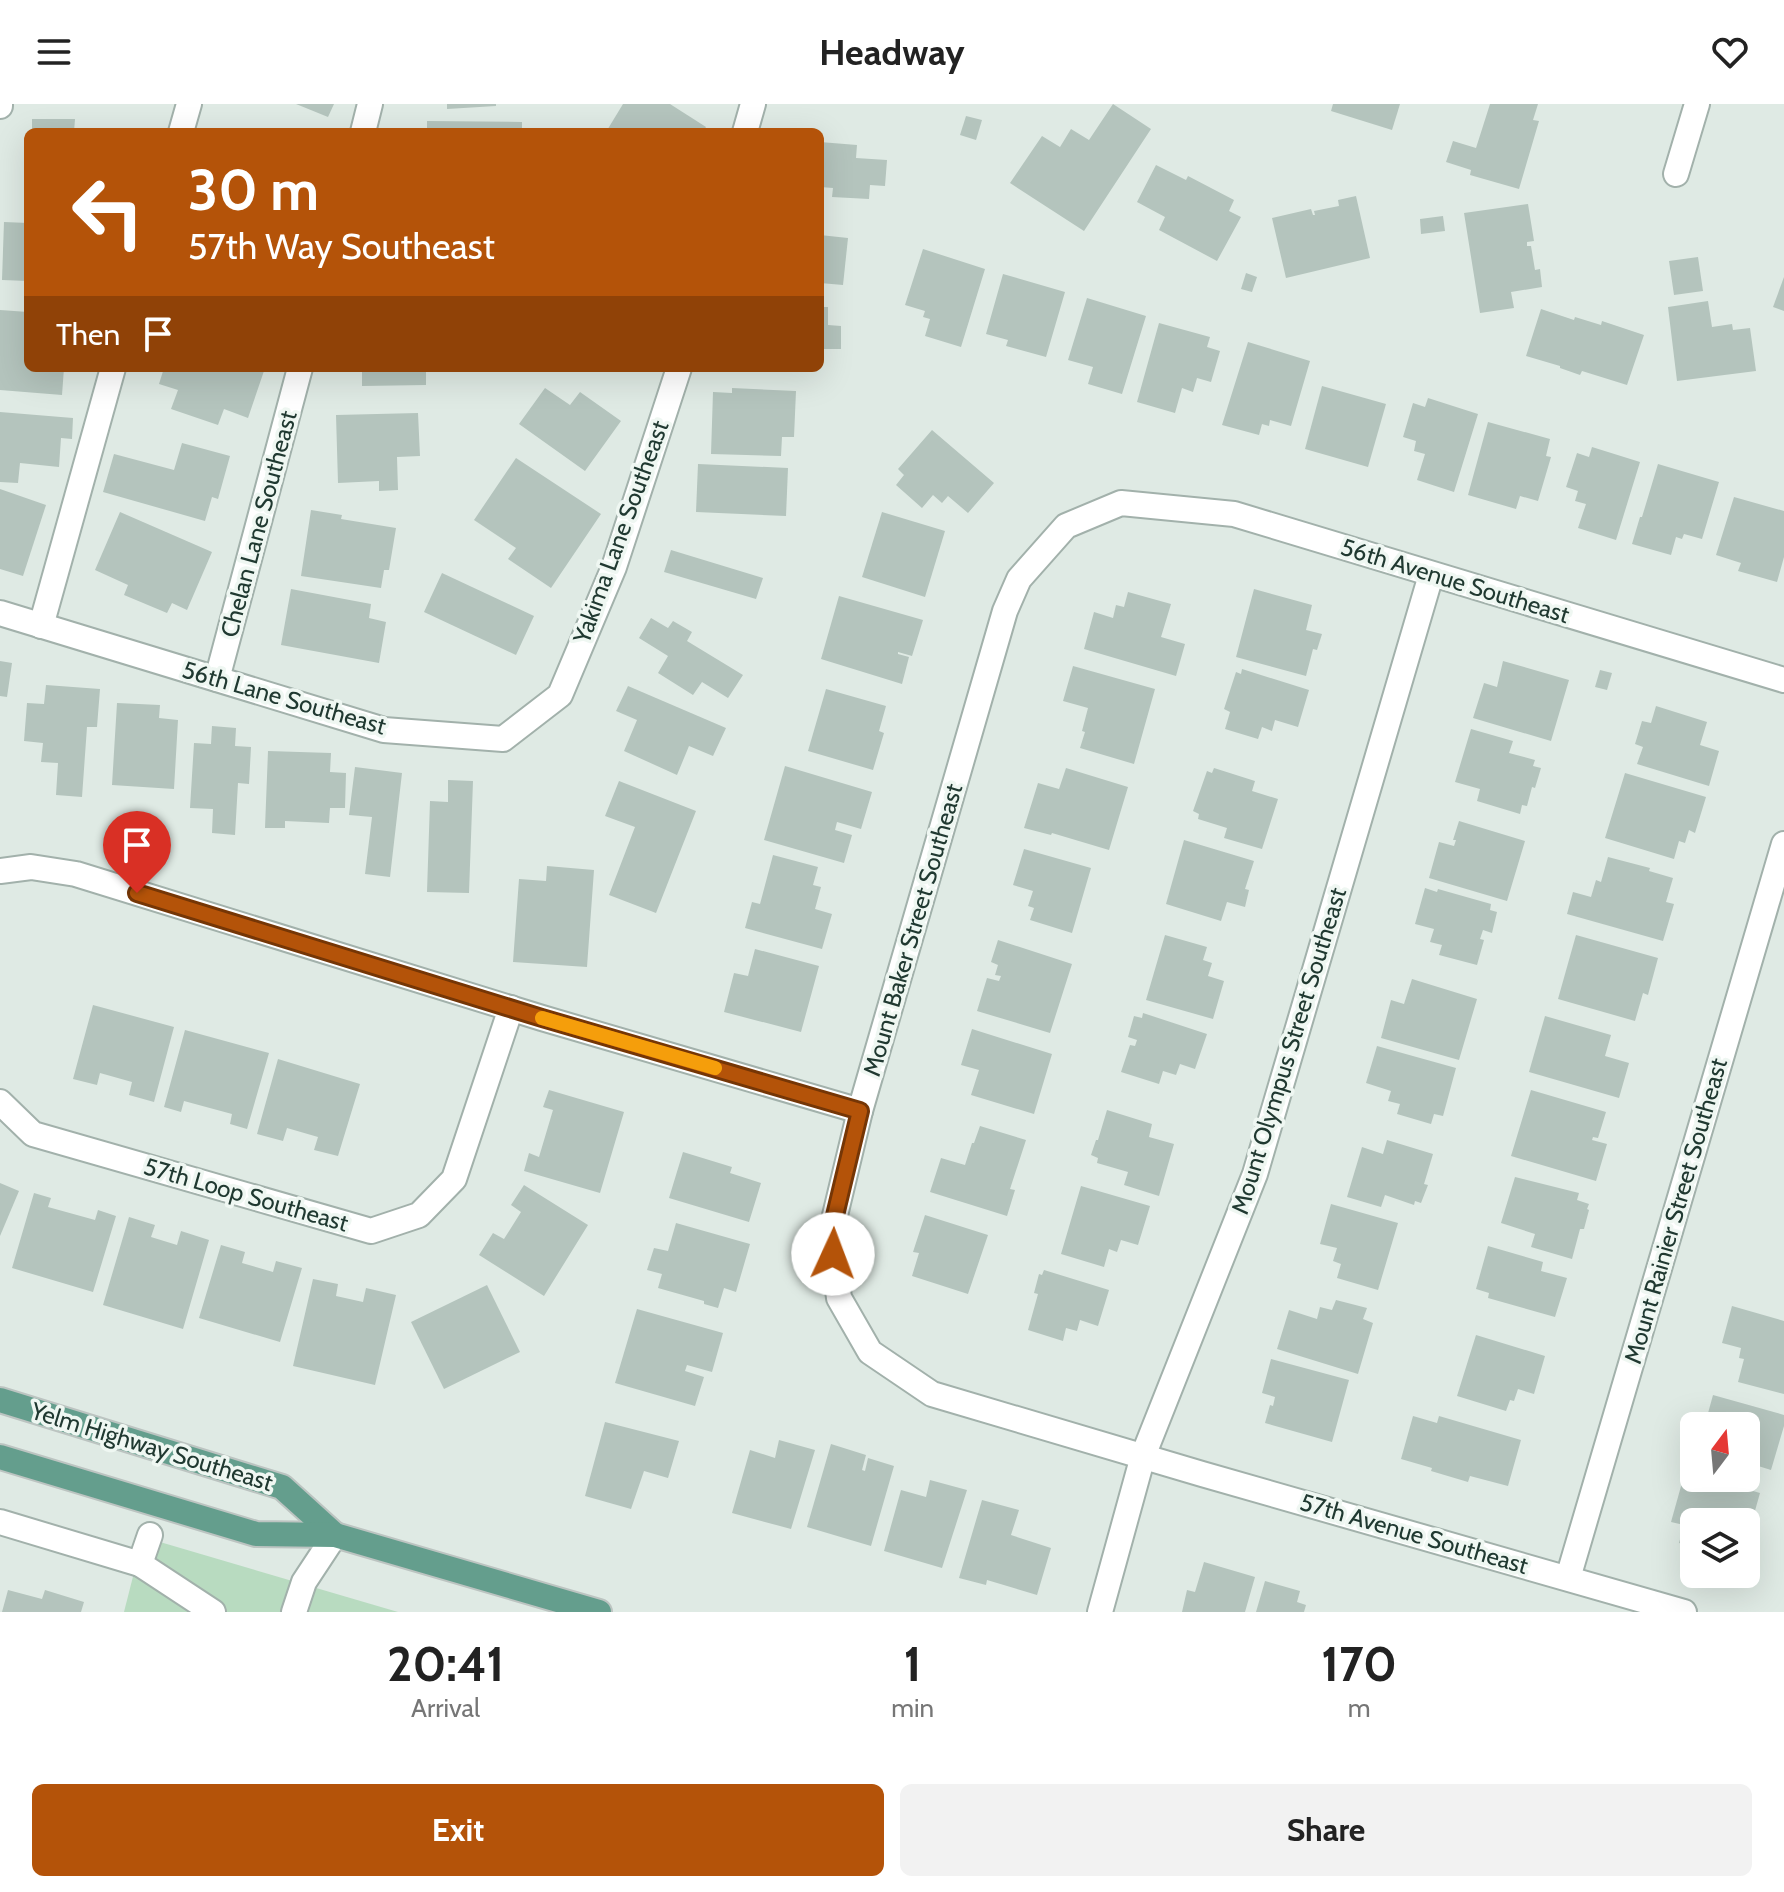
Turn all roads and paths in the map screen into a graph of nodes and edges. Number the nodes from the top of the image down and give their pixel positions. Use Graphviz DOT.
graph roads {
  1 [pos="189,104"];
  2 [pos="370,104"];
  3 [pos="753,104"];
  4 [pos="1697,104"];
  5 [pos="182,128"];
  6 [pos="364,128"];
  7 [pos="746,128"];
  8 [pos="1676,174"];
  9 [pos="112,372"];
  10 [pos="299,372"];
  11 [pos="678,372"];
  12 [pos="1121,503"];
  13 [pos="1431,575"];
  14 [pos="0,613"];
  15 [pos="41,626"];
  16 [pos="217,679"];
  17 [pos="1784,680"];
  18 [pos="560,695"];
  19 [pos="1784,844"];
  20 [pos="0,871"];
  21 [pos="511,1008"];
  22 [pos="0,1102"];
  23 [pos="860,1111"];
  24 [pos="0,1400"];
  25 [pos="1143,1456"];
  26 [pos="0,1457"];
  27 [pos="0,1522"];
  28 [pos="150,1535"];
  29 [pos="335,1535"];
  30 [pos="140,1564"];
  31 [pos="1568,1578"];
  32 [pos="213,1612"];
  33 [pos="294,1612"];
  34 [pos="599,1612"];
  35 [pos="1100,1612"];
  36 [pos="1684,1612"];
  1 -- 5 [label="street"];
  2 -- 6 [label="street"];
  3 -- 7 [label="street"];
  4 -- 8 [label="street"];
  9 -- 15 [label="street"];
  10 -- 16 [label="street, Chelan Lane Southeast"];
  11 -- 18 [label="street, Yakima Lane Southeast"];
  12 -- 13 [label="street, 56th Avenue Southeast"];
  12 -- 23 [label="street, Mount Baker Street Southeast"];
  13 -- 17 [label="street, 56th Avenue Southeast"];
  13 -- 25 [label="street, Mount Olympus Street Southeast"];
  14 -- 15 [label="street, 56th Lane Southeast"];
  15 -- 16 [label="street, 56th Lane Southeast"];
  16 -- 18 [label="street, 56th Lane Southeast"];
  19 -- 31 [label="street, Mount Rainier Street Southeast"];
  20 -- 21 [label="street"];
  21 -- 22 [label="street, 57th Loop Southeast"];
  21 -- 23 [label="street"];
  23 -- 25 [label="street, Mount Baker Street Southeast"];
  24 -- 29 [label="main road, Yelm Highway Southeast"];
  25 -- 31 [label="street, 57th Avenue Southeast"];
  25 -- 35 [label="street, Mount Olympus Street Southeast"];
  26 -- 29 [label="main road, Yelm Highway Southeast"];
  27 -- 30 [label="street"];
  28 -- 30 [label="street"];
  29 -- 33 [label="street"];
  29 -- 34 [label="main road, Yelm Highway Southeast"];
  30 -- 32 [label="street"];
  31 -- 36 [label="street, 57th Avenue Southeast"];
}
